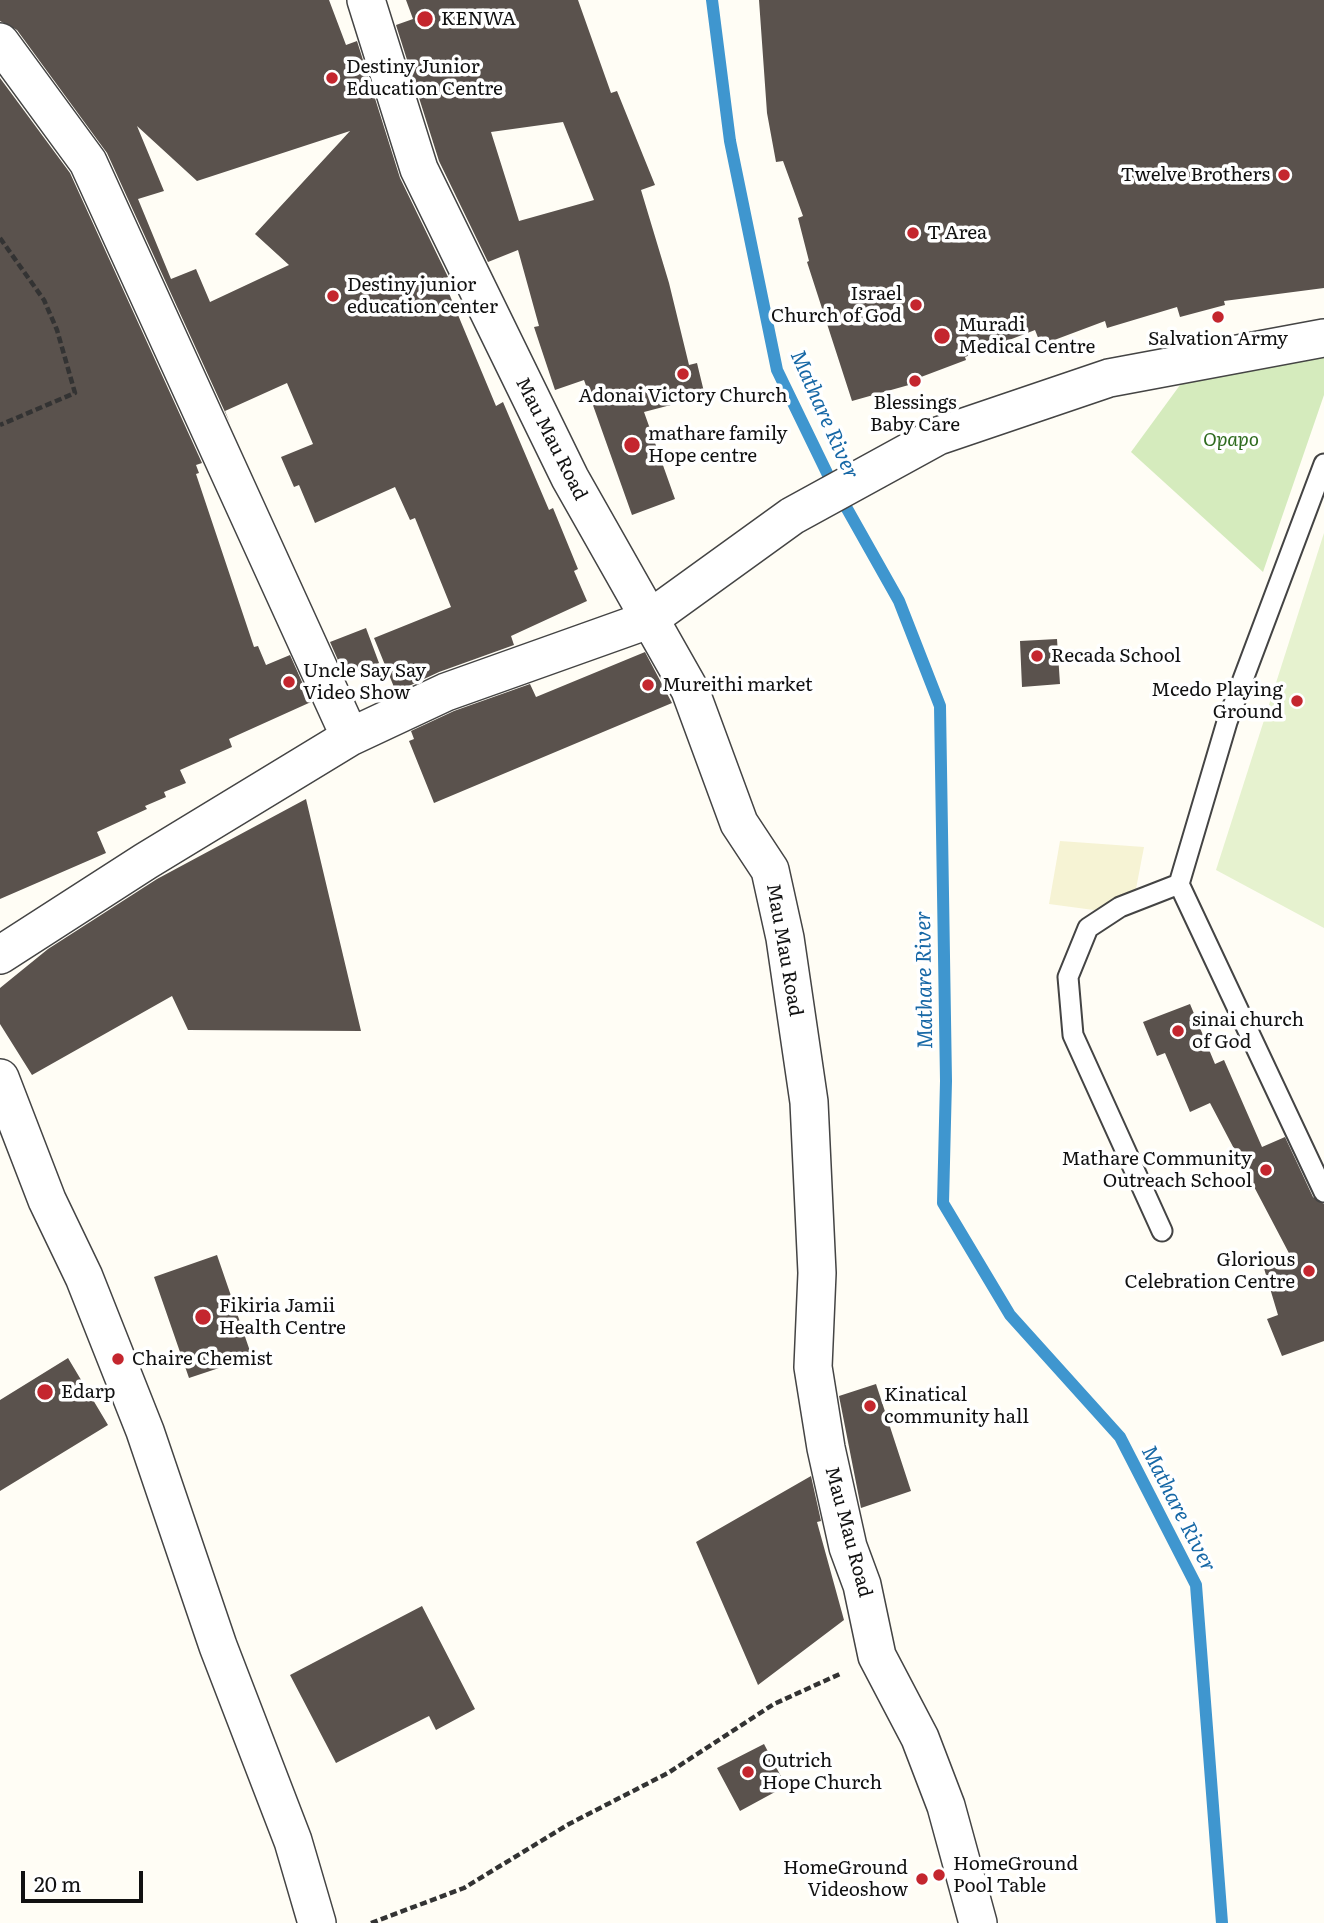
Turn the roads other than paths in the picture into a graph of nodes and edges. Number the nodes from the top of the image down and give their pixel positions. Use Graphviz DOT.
graph roads {
  1 [pos="366,0"];
  2 [pos="0,42"];
  3 [pos="1324,338"];
  4 [pos="1324,464"];
  5 [pos="648,620"];
  6 [pos="350,737"];
  7 [pos="1179,884"];
  8 [pos="0,955"];
  9 [pos="0,1078"];
  10 [pos="1324,1192"];
  11 [pos="1162,1231"];
  12 [pos="317,1923"];
  13 [pos="978,1923"];
  1 -- 5 [label="street, Mau Mau Road"];
  2 -- 6 [label="street"];
  3 -- 5 [label="street"];
  4 -- 7 [label="lane"];
  5 -- 6 [label="street"];
  5 -- 13 [label="street, Mau Mau Road"];
  6 -- 8 [label="street"];
  7 -- 10 [label="lane"];
  7 -- 11 [label="lane"];
  9 -- 12 [label="street"];
}
